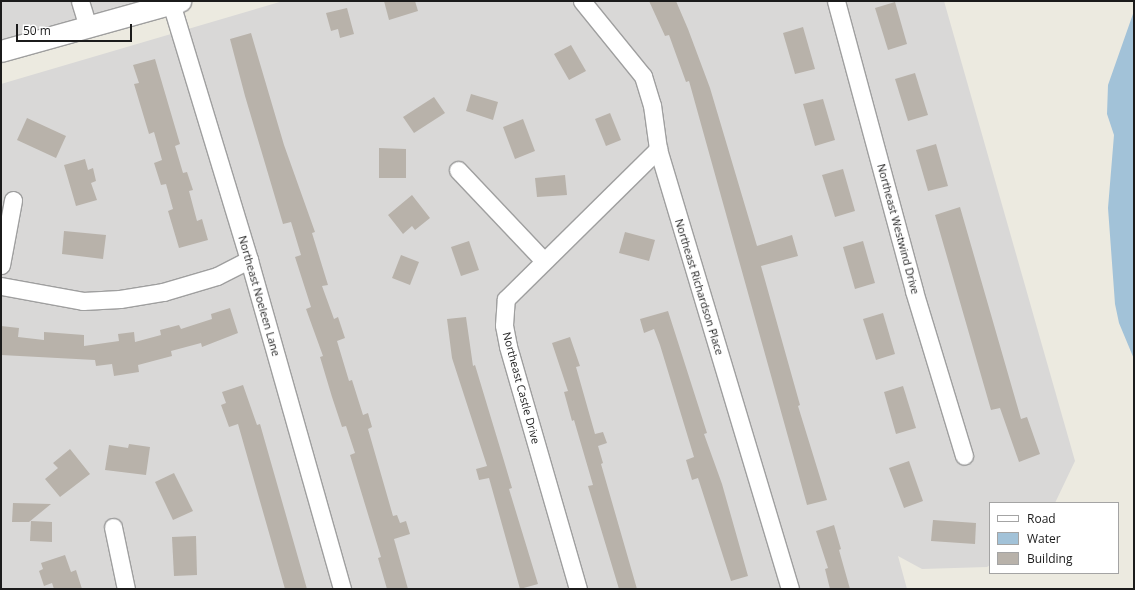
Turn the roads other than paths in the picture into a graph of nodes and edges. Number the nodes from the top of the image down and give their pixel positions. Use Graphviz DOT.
graph roads {
  1 [pos="80,1"];
  2 [pos="582,1"];
  3 [pos="836,1"];
  4 [pos="175,2"];
  5 [pos="88,27"];
  6 [pos="1,51"];
  7 [pos="658,149"];
  8 [pos="458,170"];
  9 [pos="13,200"];
  10 [pos="249,260"];
  11 [pos="544,261"];
  12 [pos="1,265"];
  13 [pos="1,286"];
  14 [pos="964,456"];
  15 [pos="113,527"];
  16 [pos="126,589"];
  17 [pos="342,589"];
  18 [pos="578,589"];
  19 [pos="790,589"];
  1 -- 5 [label="street"];
  2 -- 7 [label="street, Northeast Richardson Place"];
  3 -- 14 [label="street, Northeast Westwind Drive"];
  4 -- 5 [label="street"];
  4 -- 10 [label="street, Northeast Noeleen Lane"];
  5 -- 6 [label="street"];
  7 -- 11 [label="street, Northeast Castle Drive"];
  7 -- 19 [label="street, Northeast Richardson Place"];
  8 -- 11 [label="street"];
  9 -- 12 [label="street"];
  10 -- 13 [label="street"];
  10 -- 17 [label="street, Northeast Noeleen Lane"];
  11 -- 18 [label="street, Northeast Castle Drive"];
  15 -- 16 [label="street"];
}
